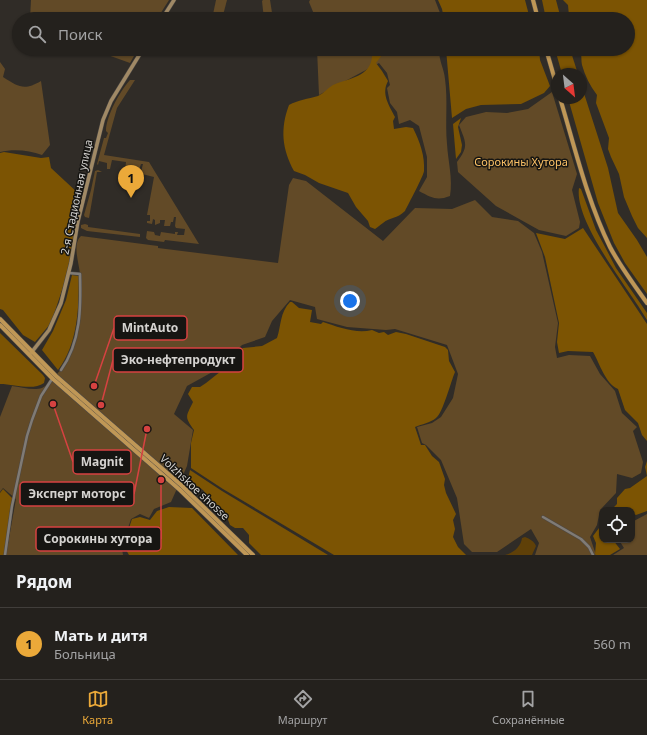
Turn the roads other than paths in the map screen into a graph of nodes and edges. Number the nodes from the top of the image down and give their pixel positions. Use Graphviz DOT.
graph roads {
  1 [pos="174,0"];
  2 [pos="533,0"];
  3 [pos="166,12"];
  4 [pos="536,12"];
  5 [pos="139,56"];
  6 [pos="548,56"];
  7 [pos="552,68"];
  8 [pos="562,104"];
  9 [pos="69,273"];
  10 [pos="647,303"];
  11 [pos="0,319"];
  12 [pos="0,325"];
  13 [pos="31,353"];
  14 [pos="61,370"];
  15 [pos="53,379"];
  16 [pos="543,517"];
  17 [pos="5,555"];
  18 [pos="247,555"];
  19 [pos="253,555"];
  20 [pos="594,555"];
  1 -- 3 [label="main road"];
  2 -- 4 [label="main road"];
  5 -- 9 [label="main road, 2-я Стадионная улица"];
  6 -- 7 [label="main road"];
  8 -- 10 [label="main road"];
  9 -- 13 [label="main road, 2-я Стадионная улица"];
  9 -- 14 [label="street"];
  11 -- 13 [label="main road, Volzhskoe shosse"];
  12 -- 13 [label="main road, Volzhskoe shosse"];
  13 -- 15 [label="main road, Volzhskoe shosse"];
  13 -- 19 [label="main road, Volzhskoe shosse"];
  15 -- 17 [label="street"];
  15 -- 18 [label="main road, Volzhskoe shosse"];
  16 -- 20 [label="street"];
}
